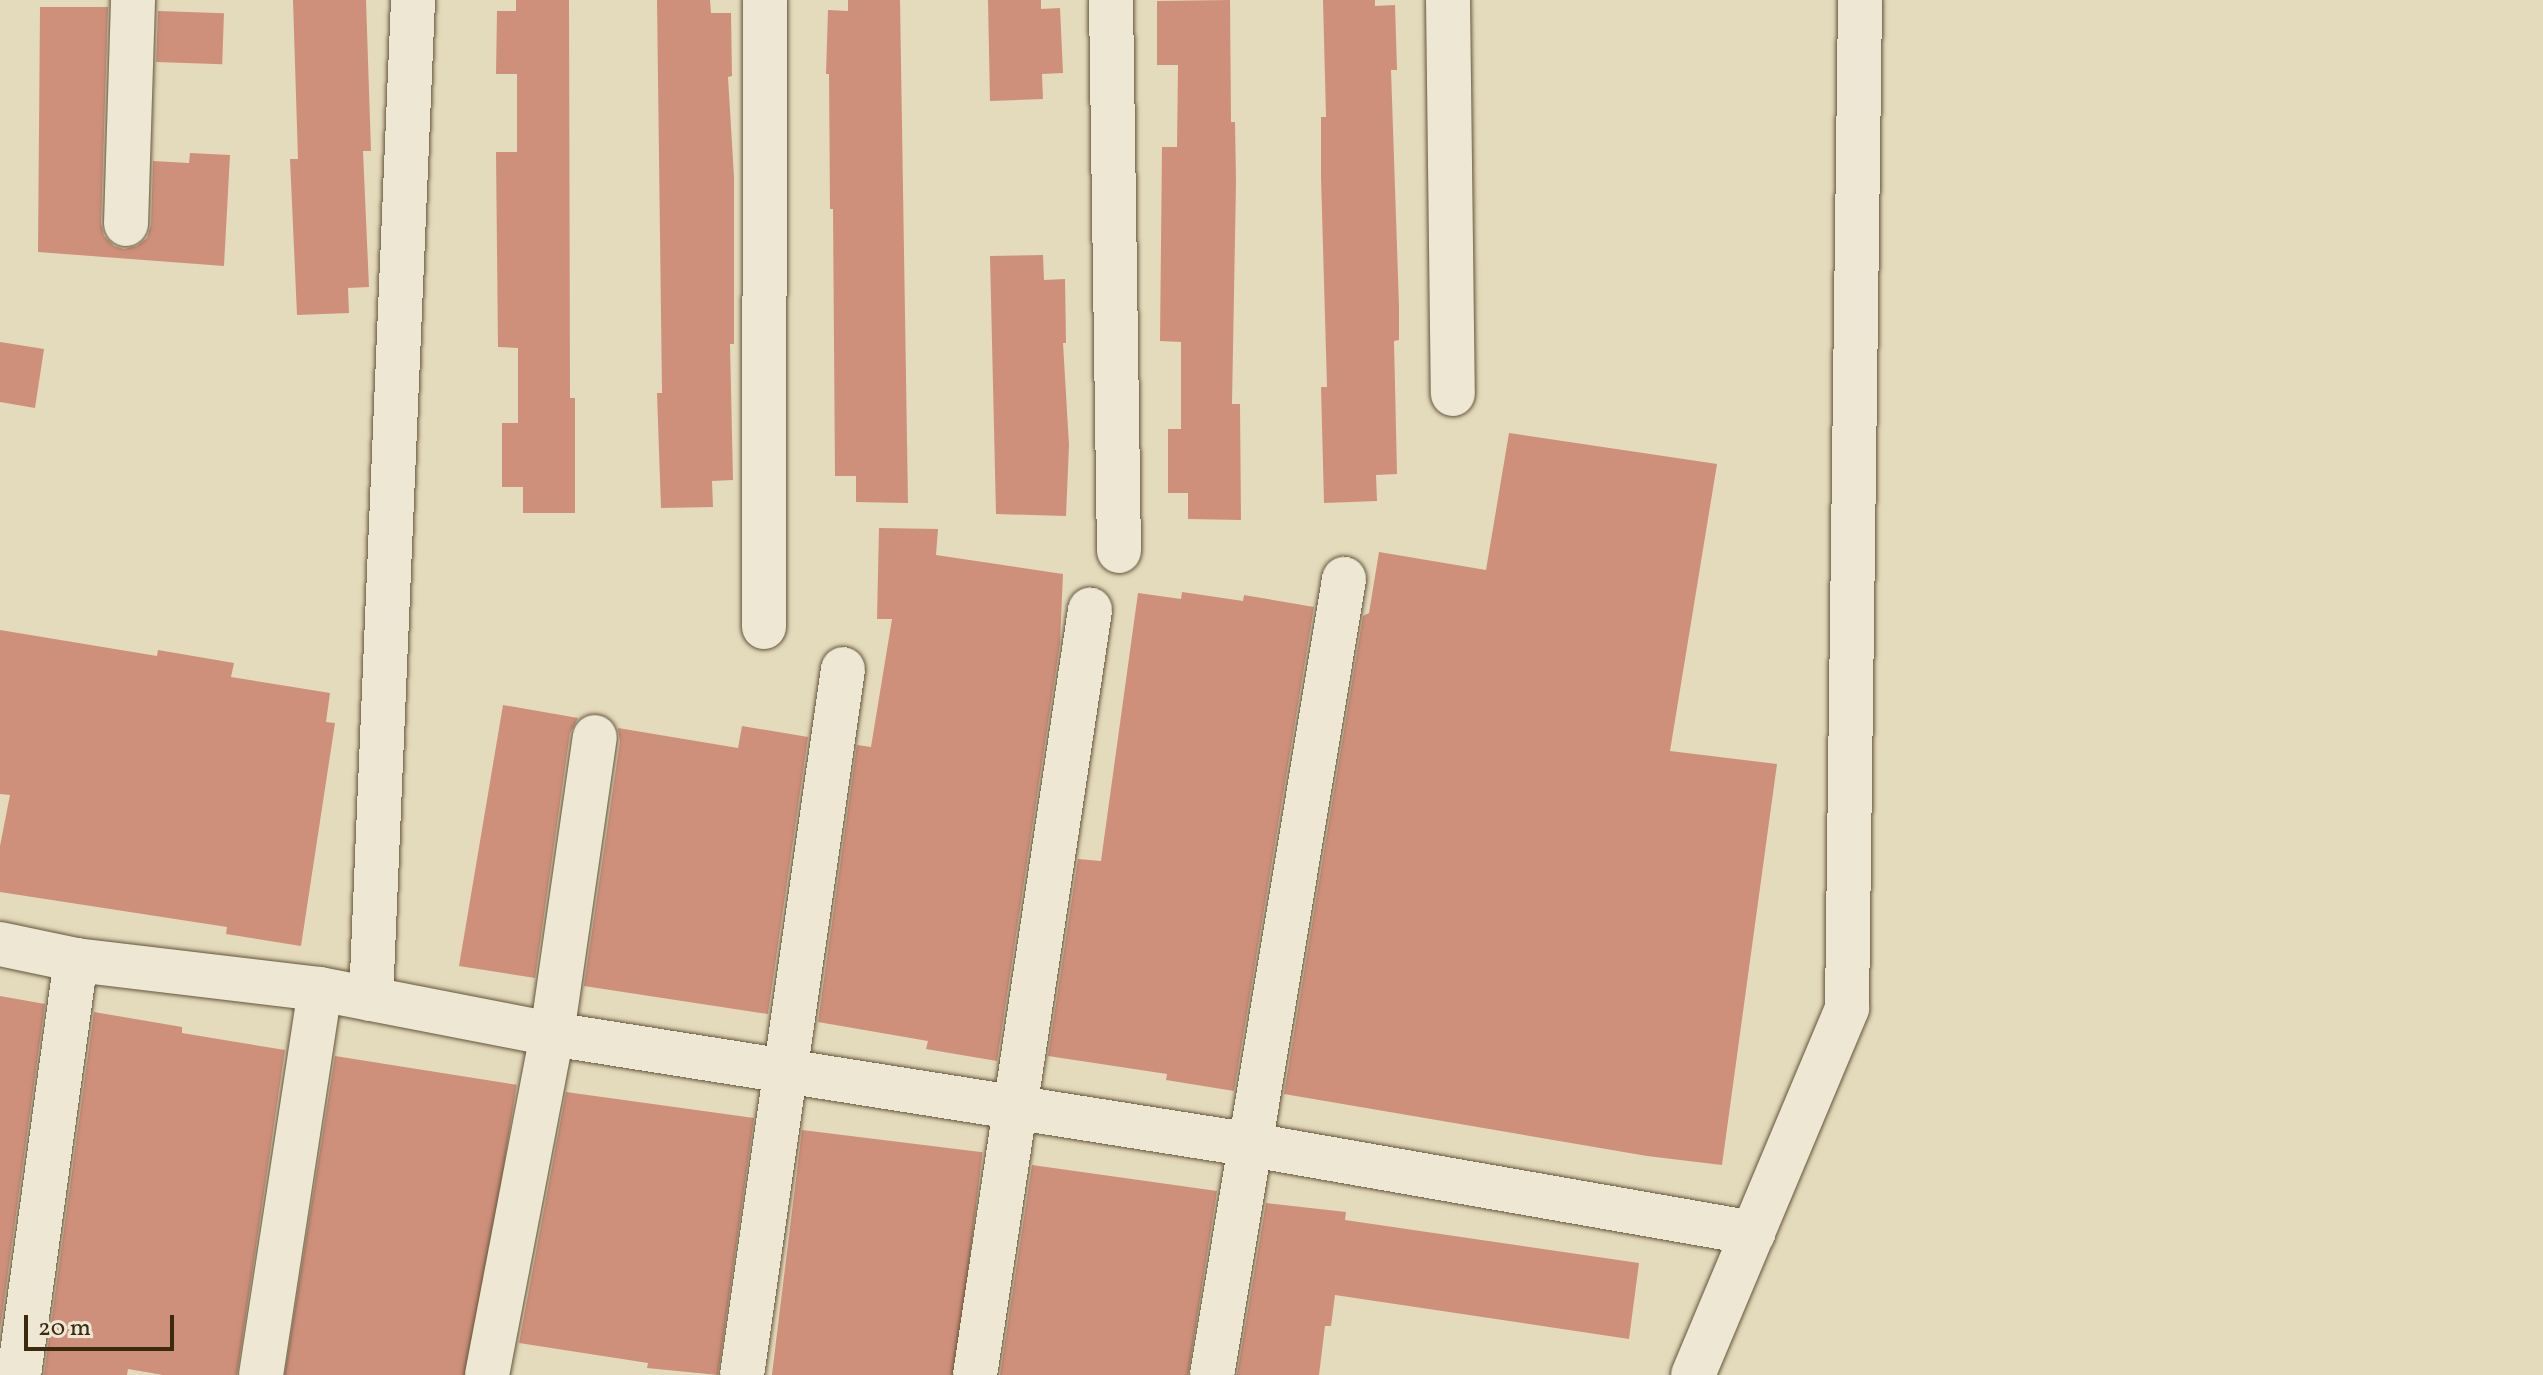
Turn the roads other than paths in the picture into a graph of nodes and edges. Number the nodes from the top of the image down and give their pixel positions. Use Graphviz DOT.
graph roads {
  1 [pos="133,0"];
  2 [pos="413,0"];
  3 [pos="765,0"];
  4 [pos="1111,0"];
  5 [pos="1448,0"];
  6 [pos="1860,0"];
  7 [pos="126,224"];
  8 [pos="1453,394"];
  9 [pos="1119,551"];
  10 [pos="1344,579"];
  11 [pos="1090,610"];
  12 [pos="764,627"];
  13 [pos="843,669"];
  14 [pos="595,737"];
  15 [pos="0,944"];
  16 [pos="76,960"];
  17 [pos="320,989"];
  18 [pos="371,999"];
  19 [pos="552,1034"];
  20 [pos="786,1070"];
  21 [pos="1015,1108"];
  22 [pos="1252,1145"];
  23 [pos="1753,1233"];
  24 [pos="19,1375"];
  25 [pos="261,1375"];
  26 [pos="487,1375"];
  27 [pos="742,1375"];
  28 [pos="975,1375"];
  29 [pos="1212,1375"];
  30 [pos="1693,1375"];
  1 -- 7 [label="street"];
  2 -- 18 [label="street"];
  3 -- 12 [label="street"];
  4 -- 9 [label="street"];
  5 -- 8 [label="street"];
  6 -- 23 [label="street"];
  10 -- 22 [label="street"];
  11 -- 21 [label="street"];
  13 -- 20 [label="street"];
  14 -- 19 [label="street"];
  15 -- 16 [label="street"];
  16 -- 17 [label="street"];
  16 -- 24 [label="street"];
  17 -- 18 [label="street"];
  17 -- 25 [label="street"];
  18 -- 19 [label="street"];
  19 -- 20 [label="street"];
  19 -- 26 [label="street"];
  20 -- 21 [label="street"];
  20 -- 27 [label="street"];
  21 -- 22 [label="street"];
  21 -- 28 [label="street"];
  22 -- 23 [label="street"];
  22 -- 29 [label="street"];
  23 -- 30 [label="street"];
}
